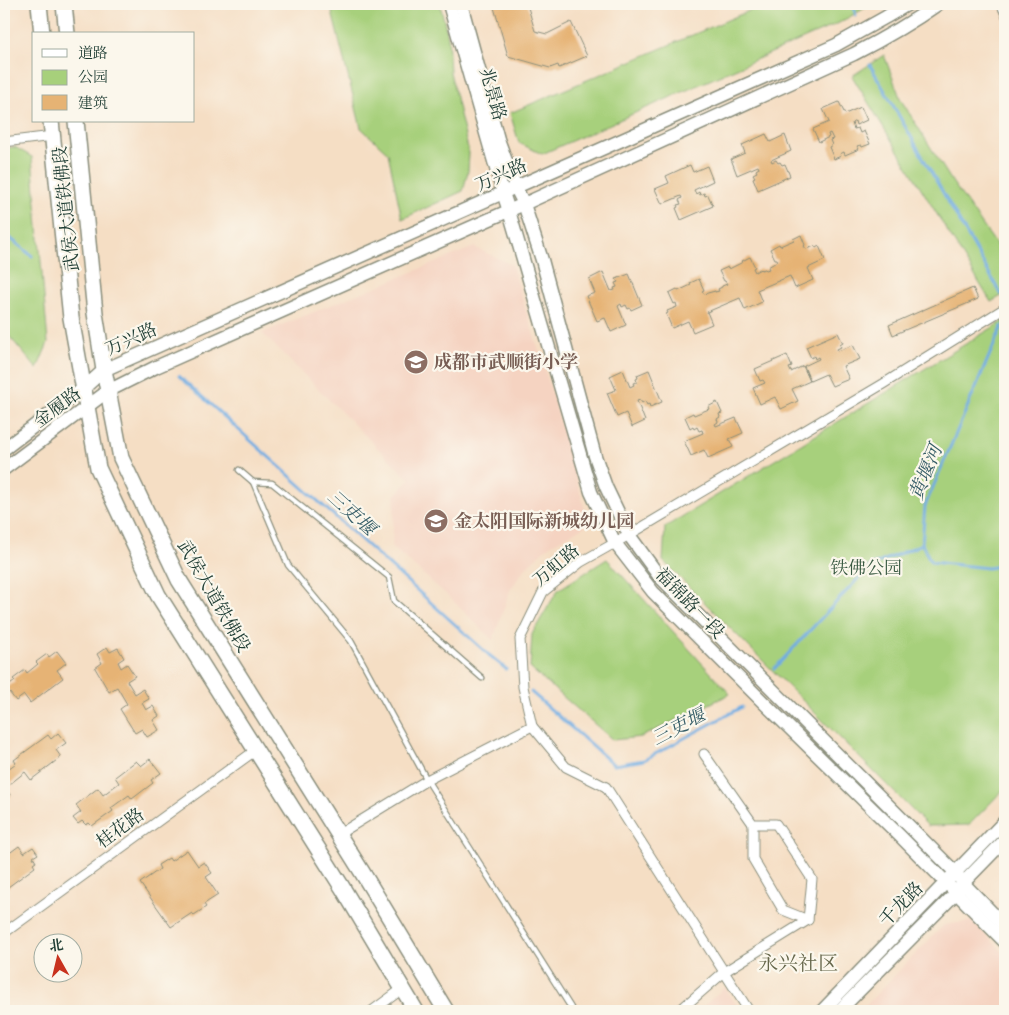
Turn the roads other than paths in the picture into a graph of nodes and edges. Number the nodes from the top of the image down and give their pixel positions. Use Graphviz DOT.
graph roads {
  1 [pos="39,4"];
  2 [pos="64,4"];
  3 [pos="449,4"];
  4 [pos="461,4"];
  5 [pos="908,4"];
  6 [pos="938,4"];
  7 [pos="999,4"];
  8 [pos="1005,17"];
  9 [pos="42,32"];
  10 [pos="67,32"];
  11 [pos="76,122"];
  12 [pos="52,129"];
  13 [pos="4,142"];
  14 [pos="516,188"];
  15 [pos="503,193"];
  16 [pos="524,204"];
  17 [pos="509,210"];
  18 [pos="1005,308"];
  19 [pos="104,370"];
  20 [pos="84,388"];
  21 [pos="108,391"];
  22 [pos="87,406"];
  23 [pos="4,449"];
  24 [pos="4,469"];
  25 [pos="239,470"];
  26 [pos="253,482"];
  27 [pos="629,535"];
  28 [pos="615,543"];
  29 [pos="482,678"];
  30 [pos="532,726"];
  31 [pos="256,750"];
  32 [pos="704,754"];
  33 [pos="427,780"];
  34 [pos="1005,821"];
  35 [pos="753,824"];
  36 [pos="339,834"];
  37 [pos="1005,840"];
  38 [pos="946,883"];
  39 [pos="959,883"];
  40 [pos="808,920"];
  41 [pos="1005,926"];
  42 [pos="4,933"];
  43 [pos="1005,942"];
  44 [pos="724,972"];
  45 [pos="402,989"];
  46 [pos="372,1011"];
  47 [pos="416,1011"];
  48 [pos="446,1011"];
  49 [pos="572,1011"];
  50 [pos="679,1011"];
  51 [pos="749,1011"];
  52 [pos="822,1011"];
  53 [pos="839,1011"];
  1 -- 9 [label="main road"];
  2 -- 10 [label="main road"];
  3 -- 15 [label="street, 兆景路"];
  4 -- 14 [label="street, 兆景路"];
  5 -- 14 [label="street, 万兴路"];
  6 -- 16 [label="street, 金履路"];
  7 -- 8 [label="lane"];
  11 -- 19 [label="main road, 武侯大道铁佛段"];
  12 -- 13 [label="street"];
  12 -- 20 [label="main road, 武侯大道铁佛段"];
  14 -- 15 [label="street, 万兴路"];
  14 -- 16 [label="street, 福锦路一段"];
  15 -- 17 [label="street, 福锦路一段"];
  15 -- 19 [label="street, 万兴路"];
  16 -- 17 [label="street, 金履路"];
  16 -- 27 [label="street, 福锦路一段"];
  17 -- 21 [label="street, 金履路"];
  17 -- 28 [label="street, 福锦路一段"];
  18 -- 27 [label="street, 万虹路"];
  19 -- 20 [label="street, 万兴路"];
  19 -- 21 [label="main road, 武侯大道铁佛段"];
  20 -- 22 [label="main road, 武侯大道铁佛段"];
  20 -- 23 [label="street, 金履路"];
  21 -- 22 [label="street, 金履路"];
  21 -- 36 [label="main road, 武侯大道铁佛段"];
  22 -- 24 [label="street, 金履路"];
  22 -- 31 [label="main road, 武侯大道铁佛段"];
  25 -- 26 [label="lane"];
  26 -- 29 [label="lane"];
  26 -- 33 [label="lane"];
  27 -- 28 [label="street, 万虹路"];
  27 -- 39 [label="street, 福锦路一段"];
  28 -- 30 [label="street, 万虹路"];
  28 -- 38 [label="street, 福锦路一段"];
  30 -- 33 [label="street"];
  30 -- 44 [label="street"];
  31 -- 42 [label="street, 桂花路"];
  31 -- 45 [label="main road, 武侯大道铁佛段"];
  32 -- 35 [label="street"];
  33 -- 36 [label="street"];
  33 -- 49 [label="lane"];
  34 -- 39 [label="street, 千龙路"];
  35 -- 40 [label="street"];
  35 -- 40 [label="street"];
  36 -- 48 [label="main road, 武侯大道铁佛段"];
  37 -- 39 [label="street, 千龙路"];
  38 -- 39 [label="street, 千龙路"];
  38 -- 52 [label="street, 千龙路"];
  39 -- 41 [label="street, 福锦路一段"];
  39 -- 43 [label="street, 福锦路一段"];
  39 -- 53 [label="street, 千龙路"];
  40 -- 44 [label="street"];
  44 -- 50 [label="street"];
  44 -- 51 [label="street"];
  45 -- 46 [label="street"];
  45 -- 47 [label="main road, 武侯大道铁佛段"];
}
